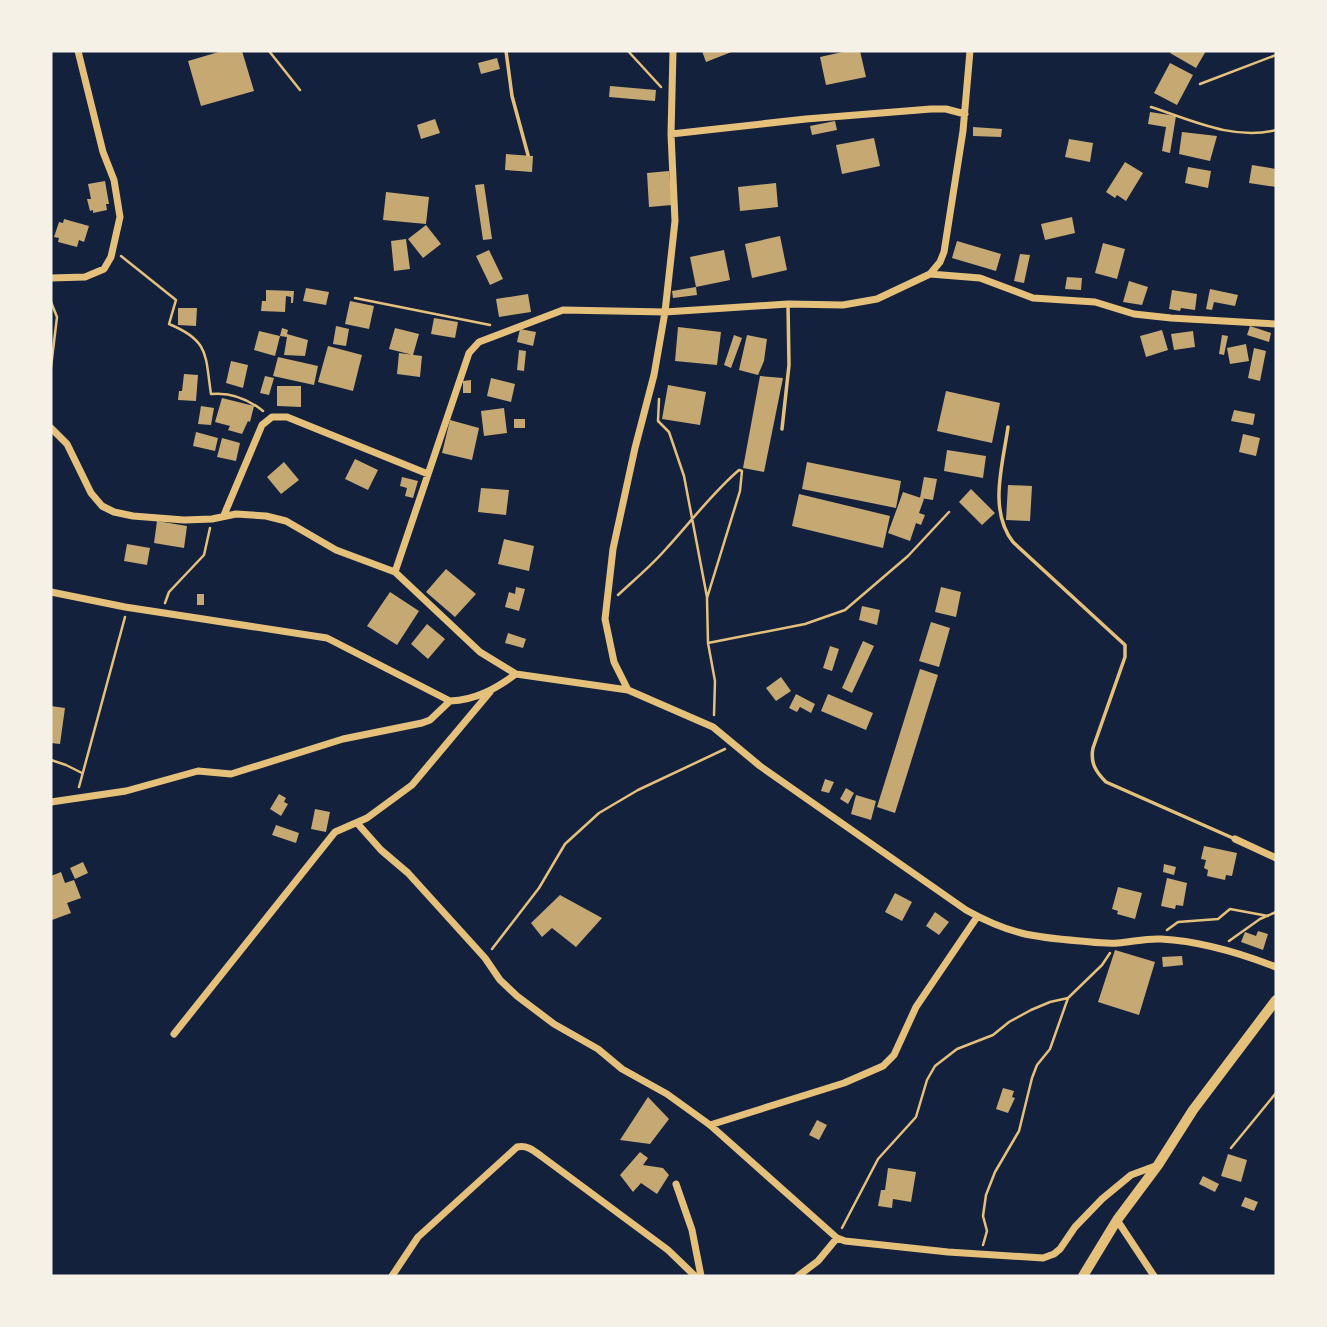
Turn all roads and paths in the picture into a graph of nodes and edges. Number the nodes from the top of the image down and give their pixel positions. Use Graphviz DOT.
graph roads {
  1 [pos="78,51"];
  2 [pos="269,51"];
  3 [pos="506,51"];
  4 [pos="628,51"];
  5 [pos="673,51"];
  6 [pos="970,51"];
  7 [pos="1276,55"];
  8 [pos="1200,84"];
  9 [pos="300,90"];
  10 [pos="671,99"];
  11 [pos="1151,107"];
  12 [pos="965,114"];
  13 [pos="1276,130"];
  14 [pos="671,134"];
  15 [pos="528,155"];
  16 [pos="112,250"];
  17 [pos="930,275"];
  18 [pos="51,278"];
  19 [pos="355,298"];
  20 [pos="51,302"];
  21 [pos="788,304"];
  22 [pos="665,312"];
  23 [pos="1276,324"];
  24 [pos="511,328"];
  25 [pos="51,366"];
  26 [pos="654,376"];
  27 [pos="272,417"];
  28 [pos="1007,426"];
  29 [pos="51,428"];
  30 [pos="782,429"];
  31 [pos="428,474"];
  32 [pos="948,512"];
  33 [pos="224,515"];
  34 [pos="212,519"];
  35 [pos="690,519"];
  36 [pos="395,572"];
  37 [pos="51,592"];
  38 [pos="707,598"];
  39 [pos="125,607"];
  40 [pos="606,607"];
  41 [pos="161,612"];
  42 [pos="708,643"];
  43 [pos="516,674"];
  44 [pos="628,690"];
  45 [pos="490,692"];
  46 [pos="450,701"];
  47 [pos="713,727"];
  48 [pos="735,745"];
  49 [pos="51,760"];
  50 [pos="82,773"];
  51 [pos="76,797"];
  52 [pos="51,802"];
  53 [pos="357,823"];
  54 [pos="1235,839"];
  55 [pos="1275,855"];
  56 [pos="1276,912"];
  57 [pos="1268,916"];
  58 [pos="977,917"];
  59 [pos="1157,938"];
  60 [pos="1116,943"];
  61 [pos="1217,949"];
  62 [pos="485,958"];
  63 [pos="1276,967"];
  64 [pos="1068,998"];
  65 [pos="1276,1000"];
  66 [pos="174,1034"];
  67 [pos="1276,1093"];
  68 [pos="710,1125"];
  69 [pos="1231,1148"];
  70 [pos="1158,1165"];
  71 [pos="676,1184"];
  72 [pos="1117,1220"];
  73 [pos="837,1238"];
  74 [pos="981,1252"];
  75 [pos="392,1276"];
  76 [pos="695,1276"];
  77 [pos="701,1276"];
  78 [pos="799,1276"];
  79 [pos="1083,1276"];
  80 [pos="1154,1276"];
  1 -- 16 [label="street"];
  2 -- 9 [label="path"];
  3 -- 15 [label="lane"];
  4 -- 10 [label="path"];
  5 -- 10 [label="street"];
  6 -- 12 [label="street"];
  7 -- 8 [label="path"];
  10 -- 14 [label="street"];
  11 -- 13 [label="path"];
  12 -- 14 [label="street"];
  12 -- 17 [label="street"];
  14 -- 22 [label="street"];
  16 -- 18 [label="street"];
  16 -- 27 [label="path"];
  17 -- 21 [label="street"];
  17 -- 23 [label="street"];
  19 -- 24 [label="path"];
  20 -- 25 [label="path"];
  21 -- 22 [label="street"];
  21 -- 30 [label="lane"];
  22 -- 24 [label="street"];
  22 -- 26 [label="street"];
  24 -- 31 [label="street"];
  26 -- 35 [label="path"];
  26 -- 40 [label="street"];
  27 -- 31 [label="street"];
  27 -- 33 [label="street"];
  28 -- 54 [label="lane"];
  29 -- 34 [label="street"];
  31 -- 36 [label="street"];
  32 -- 42 [label="path"];
  33 -- 34 [label="street"];
  33 -- 36 [label="street"];
  34 -- 41 [label="path"];
  35 -- 38 [label="path"];
  35 -- 38 [label="path"];
  35 -- 40 [label="path"];
  36 -- 43 [label="street"];
  37 -- 39 [label="street"];
  38 -- 42 [label="path"];
  39 -- 41 [label="street"];
  39 -- 50 [label="path"];
  40 -- 44 [label="street"];
  41 -- 46 [label="street"];
  42 -- 47 [label="path"];
  43 -- 44 [label="street"];
  43 -- 45 [label="street"];
  44 -- 47 [label="street"];
  45 -- 46 [label="street"];
  45 -- 53 [label="street"];
  46 -- 51 [label="street"];
  47 -- 48 [label="street"];
  48 -- 58 [label="street"];
  48 -- 62 [label="path"];
  49 -- 50 [label="path"];
  50 -- 51 [label="path"];
  51 -- 52 [label="street"];
  53 -- 62 [label="street"];
  53 -- 66 [label="street"];
  54 -- 55 [label="street"];
  56 -- 57 [label="path"];
  57 -- 59 [label="path"];
  57 -- 61 [label="path"];
  58 -- 60 [label="street"];
  58 -- 68 [label="street"];
  59 -- 60 [label="street"];
  59 -- 61 [label="street"];
  60 -- 64 [label="path"];
  61 -- 63 [label="street"];
  62 -- 68 [label="street"];
  64 -- 73 [label="path"];
  64 -- 74 [label="path"];
  65 -- 70 [label="main road"];
  67 -- 69 [label="path"];
  68 -- 73 [label="street"];
  70 -- 72 [label="main road"];
  70 -- 74 [label="street"];
  71 -- 77 [label="street"];
  72 -- 79 [label="main road"];
  72 -- 80 [label="street"];
  73 -- 74 [label="street"];
  73 -- 78 [label="street"];
  75 -- 76 [label="street"];
}
